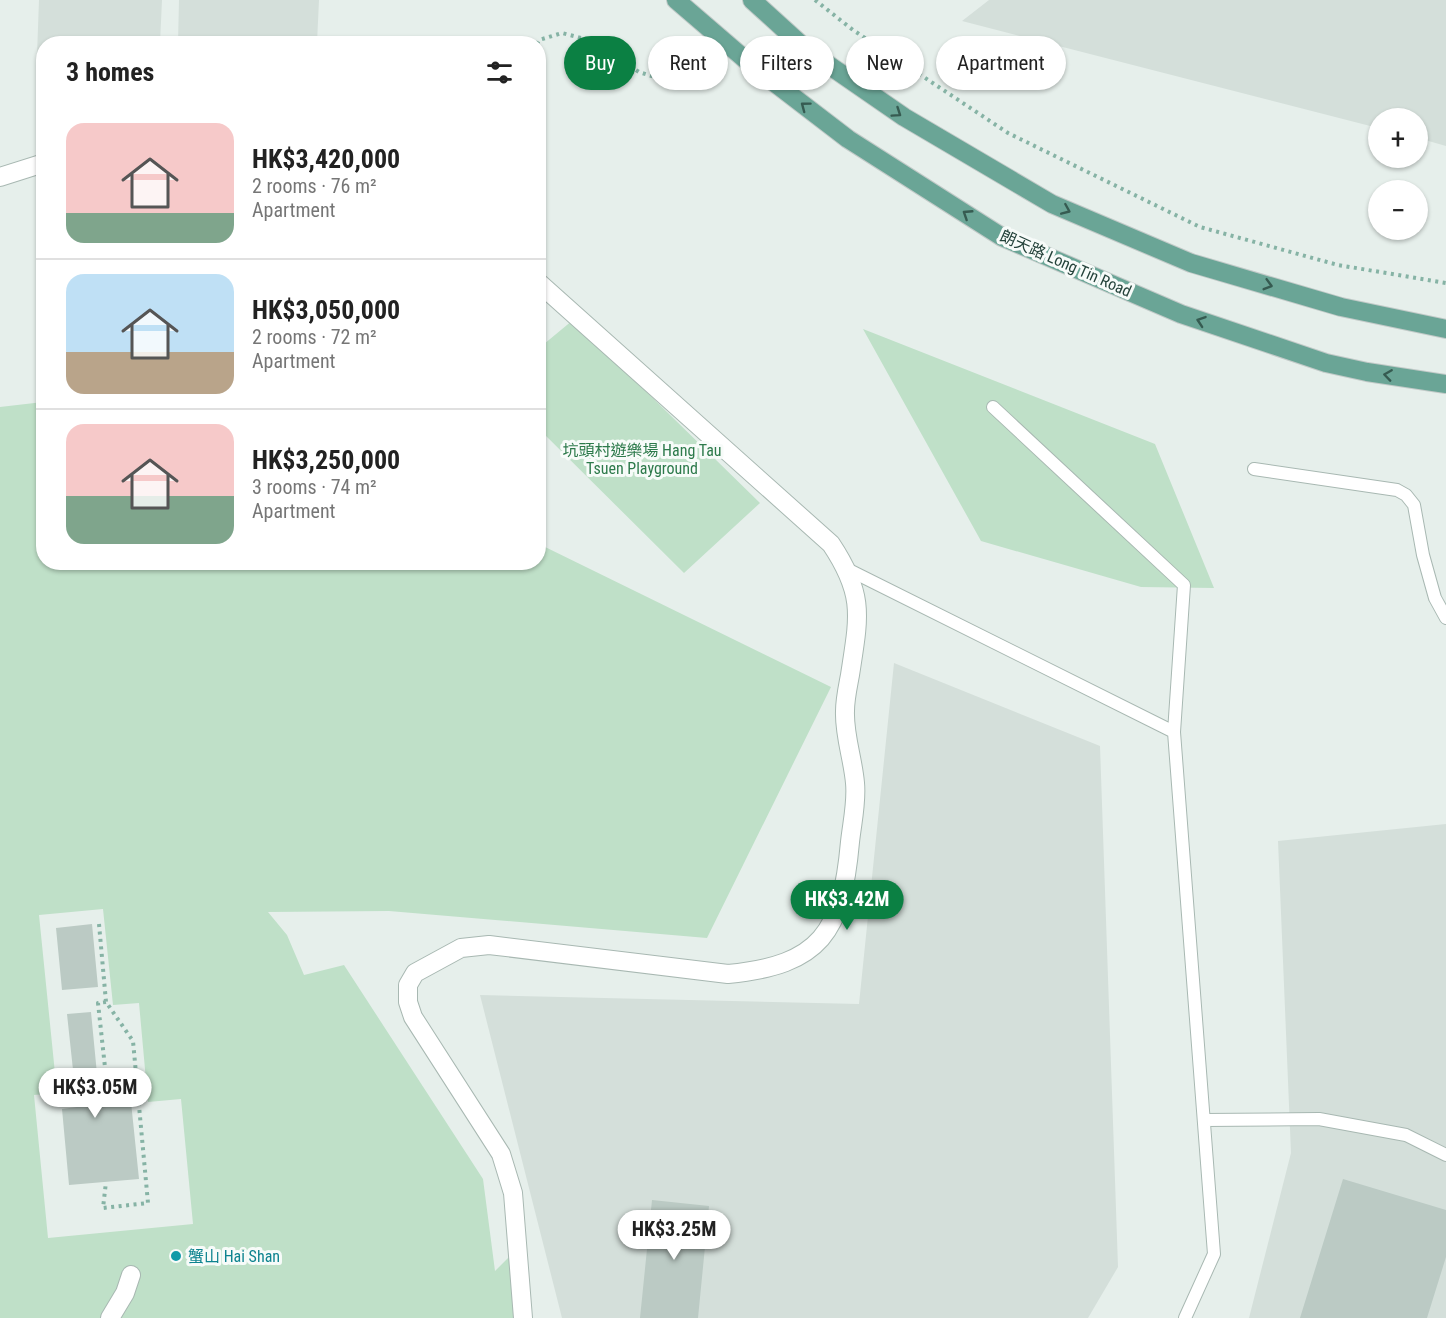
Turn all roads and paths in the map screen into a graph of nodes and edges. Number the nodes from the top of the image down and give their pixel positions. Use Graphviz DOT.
graph roads {
  1 [pos="676,0"];
  2 [pos="752,0"];
  3 [pos="815,0"];
  4 [pos="546,38"];
  5 [pos="648,75"];
  6 [pos="36,166"];
  7 [pos="0,177"];
  8 [pos="1446,283"];
  9 [pos="546,289"];
  10 [pos="1446,329"];
  11 [pos="1446,384"];
  12 [pos="993,407"];
  13 [pos="1254,469"];
  14 [pos="847,569"];
  15 [pos="1446,618"];
  16 [pos="1174,732"];
  17 [pos="99,924"];
  18 [pos="106,1002"];
  19 [pos="109,1104"];
  20 [pos="1204,1120"];
  21 [pos="1446,1155"];
  22 [pos="106,1182"];
  23 [pos="130,1275"];
  24 [pos="110,1318"];
  25 [pos="524,1318"];
  26 [pos="1185,1318"];
  11 -- 1 [label="main road, 朗天路 Long Tin Road, one-way"];
  2 -- 10 [label="main road, one-way"];
  3 -- 8 [label="path"];
  4 -- 5 [label="path"];
  6 -- 7 [label="street"];
  9 -- 14 [label="street"];
  12 -- 16 [label="lane"];
  13 -- 15 [label="lane"];
  14 -- 16 [label="lane"];
  14 -- 25 [label="street"];
  16 -- 20 [label="lane"];
  17 -- 18 [label="path"];
  18 -- 19 [label="path"];
  18 -- 22 [label="path"];
  20 -- 21 [label="lane"];
  20 -- 26 [label="lane"];
  23 -- 24 [label="street"];
}
